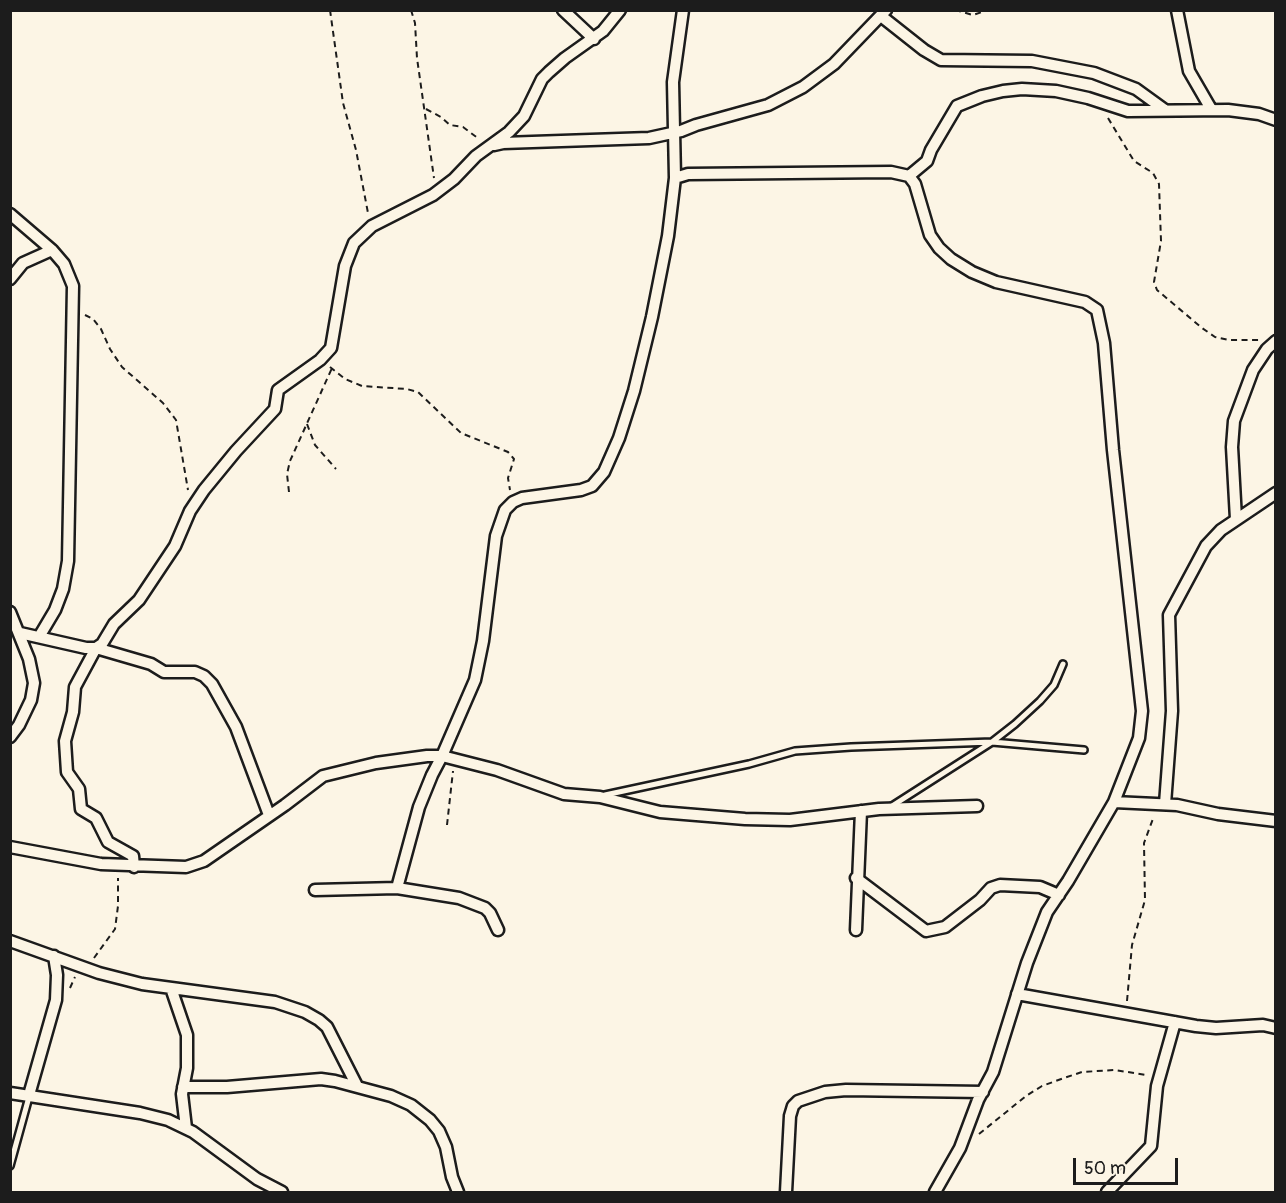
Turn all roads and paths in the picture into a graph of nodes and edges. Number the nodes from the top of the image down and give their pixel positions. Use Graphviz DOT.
graph roads {
  1 [pos="330,10"];
  2 [pos="411,10"];
  3 [pos="563,10"];
  4 [pos="620,10"];
  5 [pos="684,10"];
  6 [pos="955,10"];
  7 [pos="988,10"];
  8 [pos="1177,10"];
  9 [pos="884,13"];
  10 [pos="594,39"];
  11 [pos="1096,101"];
  12 [pos="426,109"];
  13 [pos="1211,109"];
  14 [pos="1165,110"];
  15 [pos="1275,120"];
  16 [pos="675,133"];
  17 [pos="489,147"];
  18 [pos="909,176"];
  19 [pos="675,178"];
  20 [pos="433,195"];
  21 [pos="10,214"];
  22 [pos="369,228"];
  23 [pos="52,250"];
  24 [pos="10,279"];
  25 [pos="72,310"];
  26 [pos="1275,341"];
  27 [pos="320,360"];
  28 [pos="332,368"];
  29 [pos="307,424"];
  30 [pos="336,470"];
  31 [pos="290,492"];
  32 [pos="1275,493"];
  33 [pos="513,502"];
  34 [pos="190,511"];
  35 [pos="1236,519"];
  36 [pos="10,612"];
  37 [pos="20,633"];
  38 [pos="39,638"];
  39 [pos="96,648"];
  40 [pos="1063,664"];
  41 [pos="10,737"];
  42 [pos="992,742"];
  43 [pos="1084,750"];
  44 [pos="442,756"];
  45 [pos="455,759"];
  46 [pos="600,796"];
  47 [pos="1114,802"];
  48 [pos="1161,803"];
  49 [pos="977,806"];
  50 [pos="888,809"];
  51 [pos="861,811"];
  52 [pos="269,815"];
  53 [pos="1275,821"];
  54 [pos="447,825"];
  55 [pos="10,847"];
  56 [pos="118,865"];
  57 [pos="134,867"];
  58 [pos="856,878"];
  59 [pos="397,888"];
  60 [pos="315,890"];
  61 [pos="1059,895"];
  62 [pos="498,930"];
  63 [pos="855,930"];
  64 [pos="10,941"];
  65 [pos="54,956"];
  66 [pos="85,968"];
  67 [pos="171,988"];
  68 [pos="1017,994"];
  69 [pos="1125,1012"];
  70 [pos="1175,1022"];
  71 [pos="1275,1028"];
  72 [pos="1159,1078"];
  73 [pos="357,1086"];
  74 [pos="183,1087"];
  75 [pos="10,1092"];
  76 [pos="983,1092"];
  77 [pos="29,1095"];
  78 [pos="186,1128"];
  79 [pos="960,1148"];
  80 [pos="10,1166"];
  81 [pos="282,1192"];
  82 [pos="458,1192"];
  83 [pos="786,1192"];
  84 [pos="935,1192"];
  85 [pos="1107,1192"];
  1 -- 22 [label="path"];
  2 -- 12 [label="path"];
  3 -- 10 [label="street"];
  4 -- 10 [label="street"];
  5 -- 16 [label="street"];
  6 -- 7 [label="path"];
  8 -- 13 [label="street"];
  9 -- 14 [label="street"];
  9 -- 16 [label="street"];
  10 -- 17 [label="street"];
  11 -- 14 [label="street"];
  11 -- 18 [label="street"];
  11 -- 26 [label="path"];
  12 -- 17 [label="path"];
  12 -- 20 [label="path"];
  13 -- 14 [label="street"];
  13 -- 15 [label="street"];
  16 -- 17 [label="street"];
  16 -- 19 [label="street"];
  17 -- 20 [label="street"];
  18 -- 19 [label="street"];
  18 -- 47 [label="street"];
  19 -- 33 [label="street"];
  20 -- 22 [label="street"];
  21 -- 23 [label="street"];
  22 -- 27 [label="street"];
  23 -- 24 [label="street"];
  23 -- 25 [label="street"];
  25 -- 34 [label="path"];
  25 -- 38 [label="street"];
  26 -- 35 [label="street"];
  27 -- 28 [label="path"];
  27 -- 34 [label="street"];
  28 -- 29 [label="path"];
  28 -- 33 [label="path"];
  29 -- 30 [label="path"];
  29 -- 31 [label="path"];
  32 -- 35 [label="street"];
  33 -- 44 [label="street"];
  34 -- 39 [label="street"];
  35 -- 48 [label="street"];
  36 -- 37 [label="street"];
  37 -- 38 [label="street"];
  37 -- 41 [label="street"];
  38 -- 39 [label="street"];
  39 -- 52 [label="street"];
  39 -- 57 [label="street"];
  40 -- 42 [label="lane"];
  42 -- 43 [label="lane"];
  42 -- 46 [label="lane"];
  42 -- 50 [label="lane"];
  44 -- 45 [label="street"];
  44 -- 52 [label="street"];
  44 -- 59 [label="street"];
  45 -- 46 [label="street"];
  45 -- 54 [label="path"];
  46 -- 51 [label="street"];
  47 -- 48 [label="street"];
  47 -- 61 [label="street"];
  48 -- 53 [label="street"];
  48 -- 69 [label="path"];
  49 -- 50 [label="street"];
  50 -- 51 [label="street"];
  51 -- 58 [label="street"];
  52 -- 57 [label="street"];
  55 -- 56 [label="street"];
  56 -- 57 [label="street"];
  56 -- 66 [label="path"];
  58 -- 61 [label="street"];
  58 -- 63 [label="street"];
  59 -- 60 [label="street"];
  59 -- 62 [label="street"];
  61 -- 68 [label="street"];
  64 -- 65 [label="street"];
  65 -- 66 [label="street"];
  65 -- 77 [label="street"];
  66 -- 67 [label="street"];
  67 -- 73 [label="street"];
  67 -- 74 [label="street"];
  68 -- 69 [label="street"];
  68 -- 76 [label="street"];
  69 -- 70 [label="street"];
  70 -- 71 [label="street"];
  70 -- 72 [label="street"];
  72 -- 79 [label="path"];
  72 -- 85 [label="street"];
  73 -- 74 [label="street"];
  73 -- 82 [label="street"];
  74 -- 78 [label="street"];
  75 -- 77 [label="street"];
  76 -- 79 [label="street"];
  76 -- 83 [label="street"];
  77 -- 78 [label="street"];
  77 -- 80 [label="lane"];
  78 -- 81 [label="street"];
  79 -- 84 [label="street"];
}
